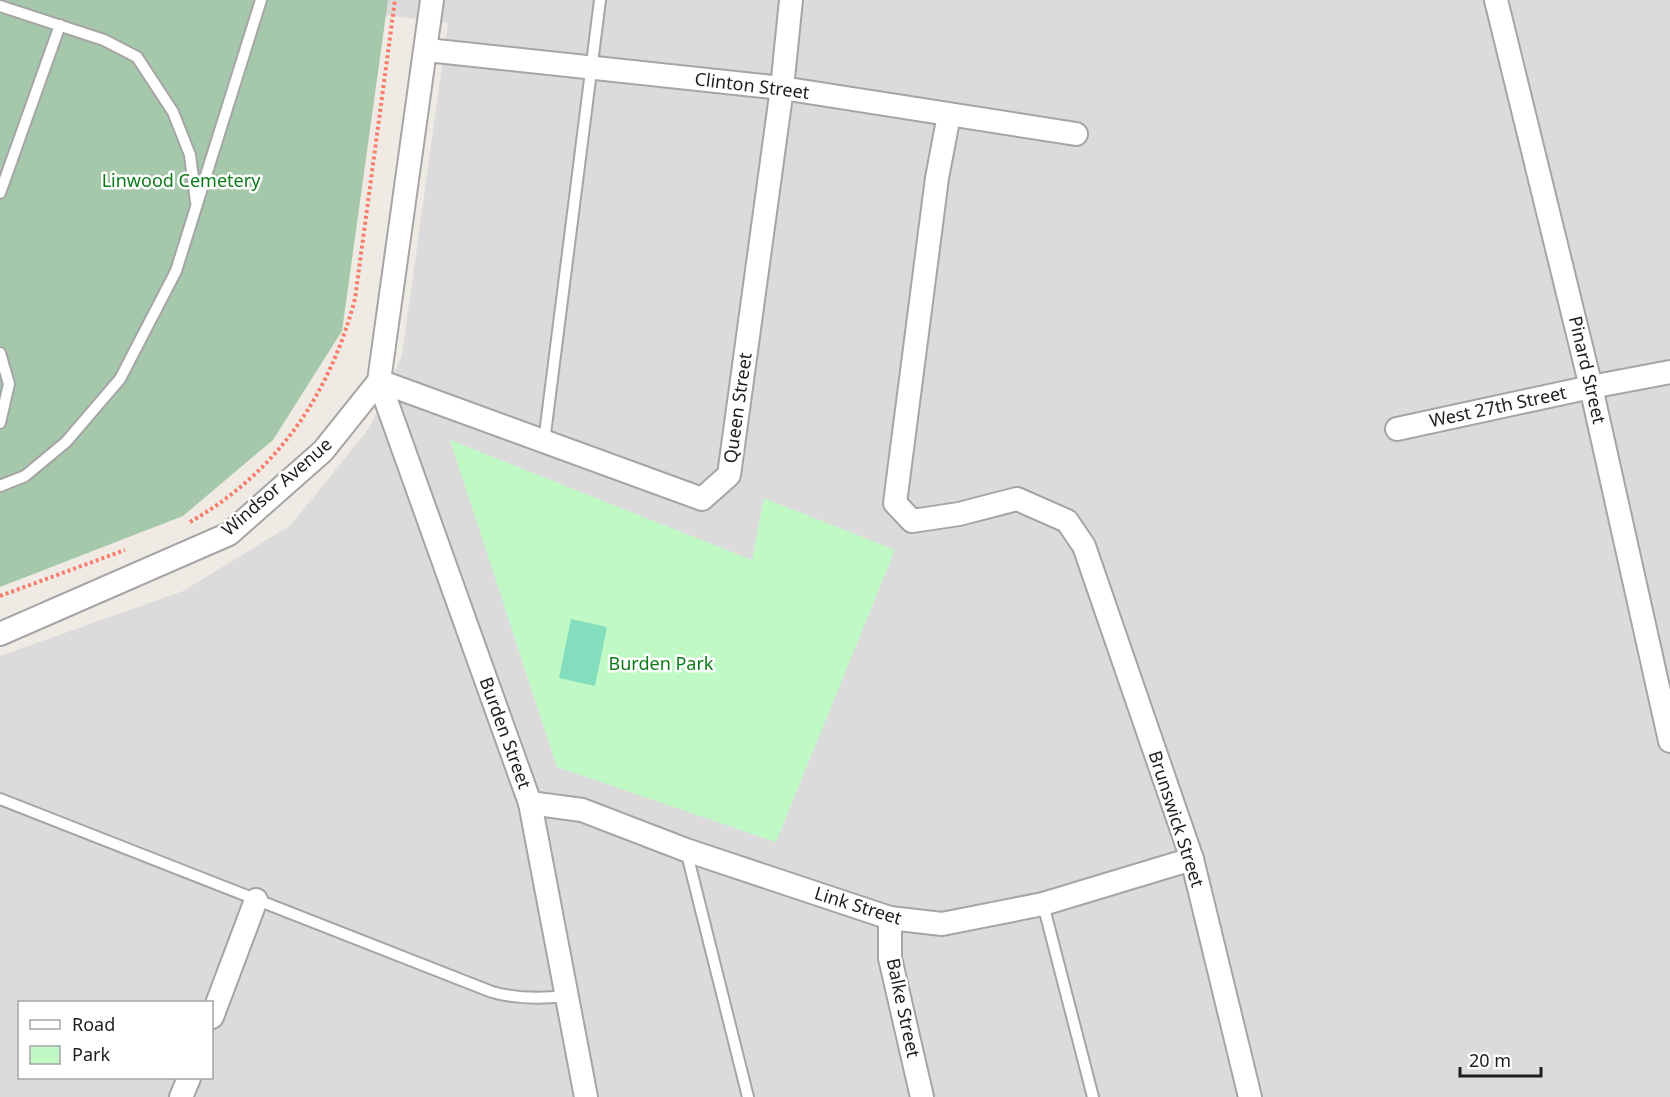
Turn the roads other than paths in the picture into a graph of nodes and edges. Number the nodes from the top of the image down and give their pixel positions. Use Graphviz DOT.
graph roads {
  1 [pos="261,0"];
  2 [pos="432,0"];
  3 [pos="600,0"];
  4 [pos="791,0"];
  5 [pos="1496,0"];
  6 [pos="0,6"];
  7 [pos="60,25"];
  8 [pos="427,50"];
  9 [pos="591,68"];
  10 [pos="782,88"];
  11 [pos="949,115"];
  12 [pos="1076,134"];
  13 [pos="0,193"];
  14 [pos="196,208"];
  15 [pos="0,353"];
  16 [pos="1670,372"];
  17 [pos="379,381"];
  18 [pos="1591,387"];
  19 [pos="0,423"];
  20 [pos="1397,429"];
  21 [pos="544,442"];
  22 [pos="0,486"];
  23 [pos="0,634"];
  24 [pos="1670,741"];
  25 [pos="0,799"];
  26 [pos="530,803"];
  27 [pos="686,850"];
  28 [pos="1192,859"];
  29 [pos="256,900"];
  30 [pos="1043,904"];
  31 [pos="890,918"];
  32 [pos="566,996"];
  33 [pos="213,1014"];
  34 [pos="188,1079"];
  35 [pos="181,1097"];
  36 [pos="586,1097"];
  37 [pos="748,1097"];
  38 [pos="922,1097"];
  39 [pos="1093,1097"];
  40 [pos="1250,1097"];
  1 -- 14 [label="lane"];
  2 -- 8 [label="street"];
  3 -- 9 [label="lane"];
  4 -- 10 [label="street, Queen Street"];
  5 -- 18 [label="street, Pinard Street"];
  6 -- 7 [label="lane"];
  7 -- 13 [label="lane"];
  7 -- 14 [label="lane"];
  8 -- 9 [label="street, Clinton Street"];
  8 -- 17 [label="street"];
  9 -- 10 [label="street, Clinton Street"];
  9 -- 21 [label="lane"];
  10 -- 11 [label="street, Clinton Street"];
  10 -- 21 [label="street, Queen Street"];
  11 -- 12 [label="street, Clinton Street"];
  11 -- 28 [label="street, Brunswick Street"];
  14 -- 22 [label="lane"];
  15 -- 19 [label="lane"];
  16 -- 18 [label="street, West 27th Street"];
  17 -- 21 [label="street, Queen Street"];
  17 -- 23 [label="street, Windsor Avenue"];
  17 -- 26 [label="street, Burden Street"];
  18 -- 20 [label="street, West 27th Street"];
  18 -- 24 [label="street, Pinard Street"];
  25 -- 29 [label="lane"];
  26 -- 27 [label="street, Link Street"];
  26 -- 32 [label="street, Burden Street"];
  27 -- 31 [label="street, Link Street"];
  27 -- 37 [label="lane"];
  28 -- 30 [label="street, Link Street"];
  28 -- 40 [label="street, Brunswick Street"];
  29 -- 32 [label="lane"];
  29 -- 33 [label="street"];
  30 -- 31 [label="street, Link Street"];
  30 -- 39 [label="lane"];
  31 -- 38 [label="street, Balke Street"];
  32 -- 36 [label="street, Burden Street"];
  34 -- 35 [label="street"];
}
